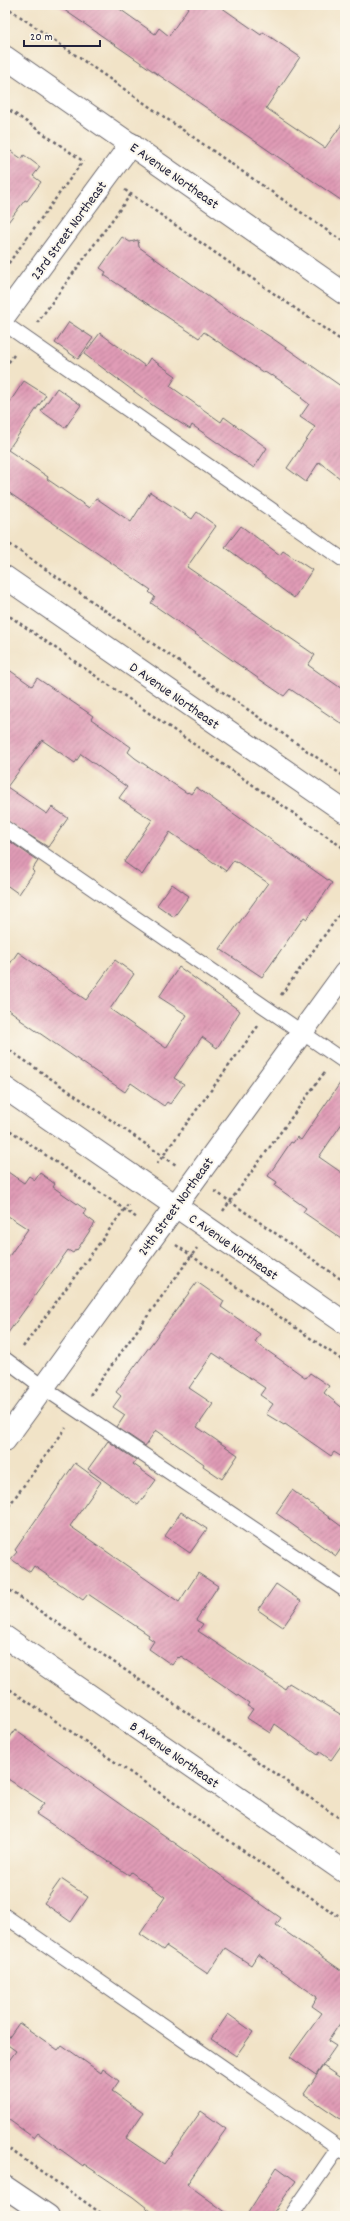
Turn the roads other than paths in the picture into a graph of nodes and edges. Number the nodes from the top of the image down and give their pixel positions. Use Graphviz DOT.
graph roads {
  1 [pos="5,58"];
  2 [pos="131,144"];
  3 [pos="345,294"];
  4 [pos="5,315"];
  5 [pos="5,324"];
  6 [pos="345,561"];
  7 [pos="5,577"];
  8 [pos="345,812"];
  9 [pos="5,828"];
  10 [pos="345,972"];
  11 [pos="301,1032"];
  12 [pos="341,1060"];
  13 [pos="5,1088"];
  14 [pos="176,1205"];
  15 [pos="345,1324"];
  16 [pos="8,1361"];
  17 [pos="44,1388"];
  18 [pos="5,1440"];
  19 [pos="345,1590"];
  20 [pos="5,1637"];
  21 [pos="345,1872"];
  22 [pos="5,1916"];
  23 [pos="342,2150"];
  24 [pos="5,2187"];
  25 [pos="48,2216"];
  26 [pos="291,2216"];
  1 -- 2 [label="street, E Avenue Northeast"];
  2 -- 3 [label="street, E Avenue Northeast"];
  2 -- 4 [label="street, 23rd Street Northeast"];
  5 -- 6 [label="lane"];
  7 -- 8 [label="street, D Avenue Northeast"];
  9 -- 11 [label="lane"];
  10 -- 11 [label="street, 24th Street Northeast"];
  11 -- 12 [label="lane"];
  11 -- 14 [label="street, 24th Street Northeast"];
  13 -- 14 [label="street, C Avenue Northeast"];
  14 -- 15 [label="street, C Avenue Northeast"];
  14 -- 17 [label="street, 24th Street Northeast"];
  16 -- 17 [label="lane"];
  17 -- 18 [label="street, 24th Street Northeast"];
  17 -- 19 [label="lane"];
  20 -- 21 [label="street, B Avenue Northeast"];
  22 -- 23 [label="lane"];
  23 -- 26 [label="lane"];
  24 -- 25 [label="street"];
}
